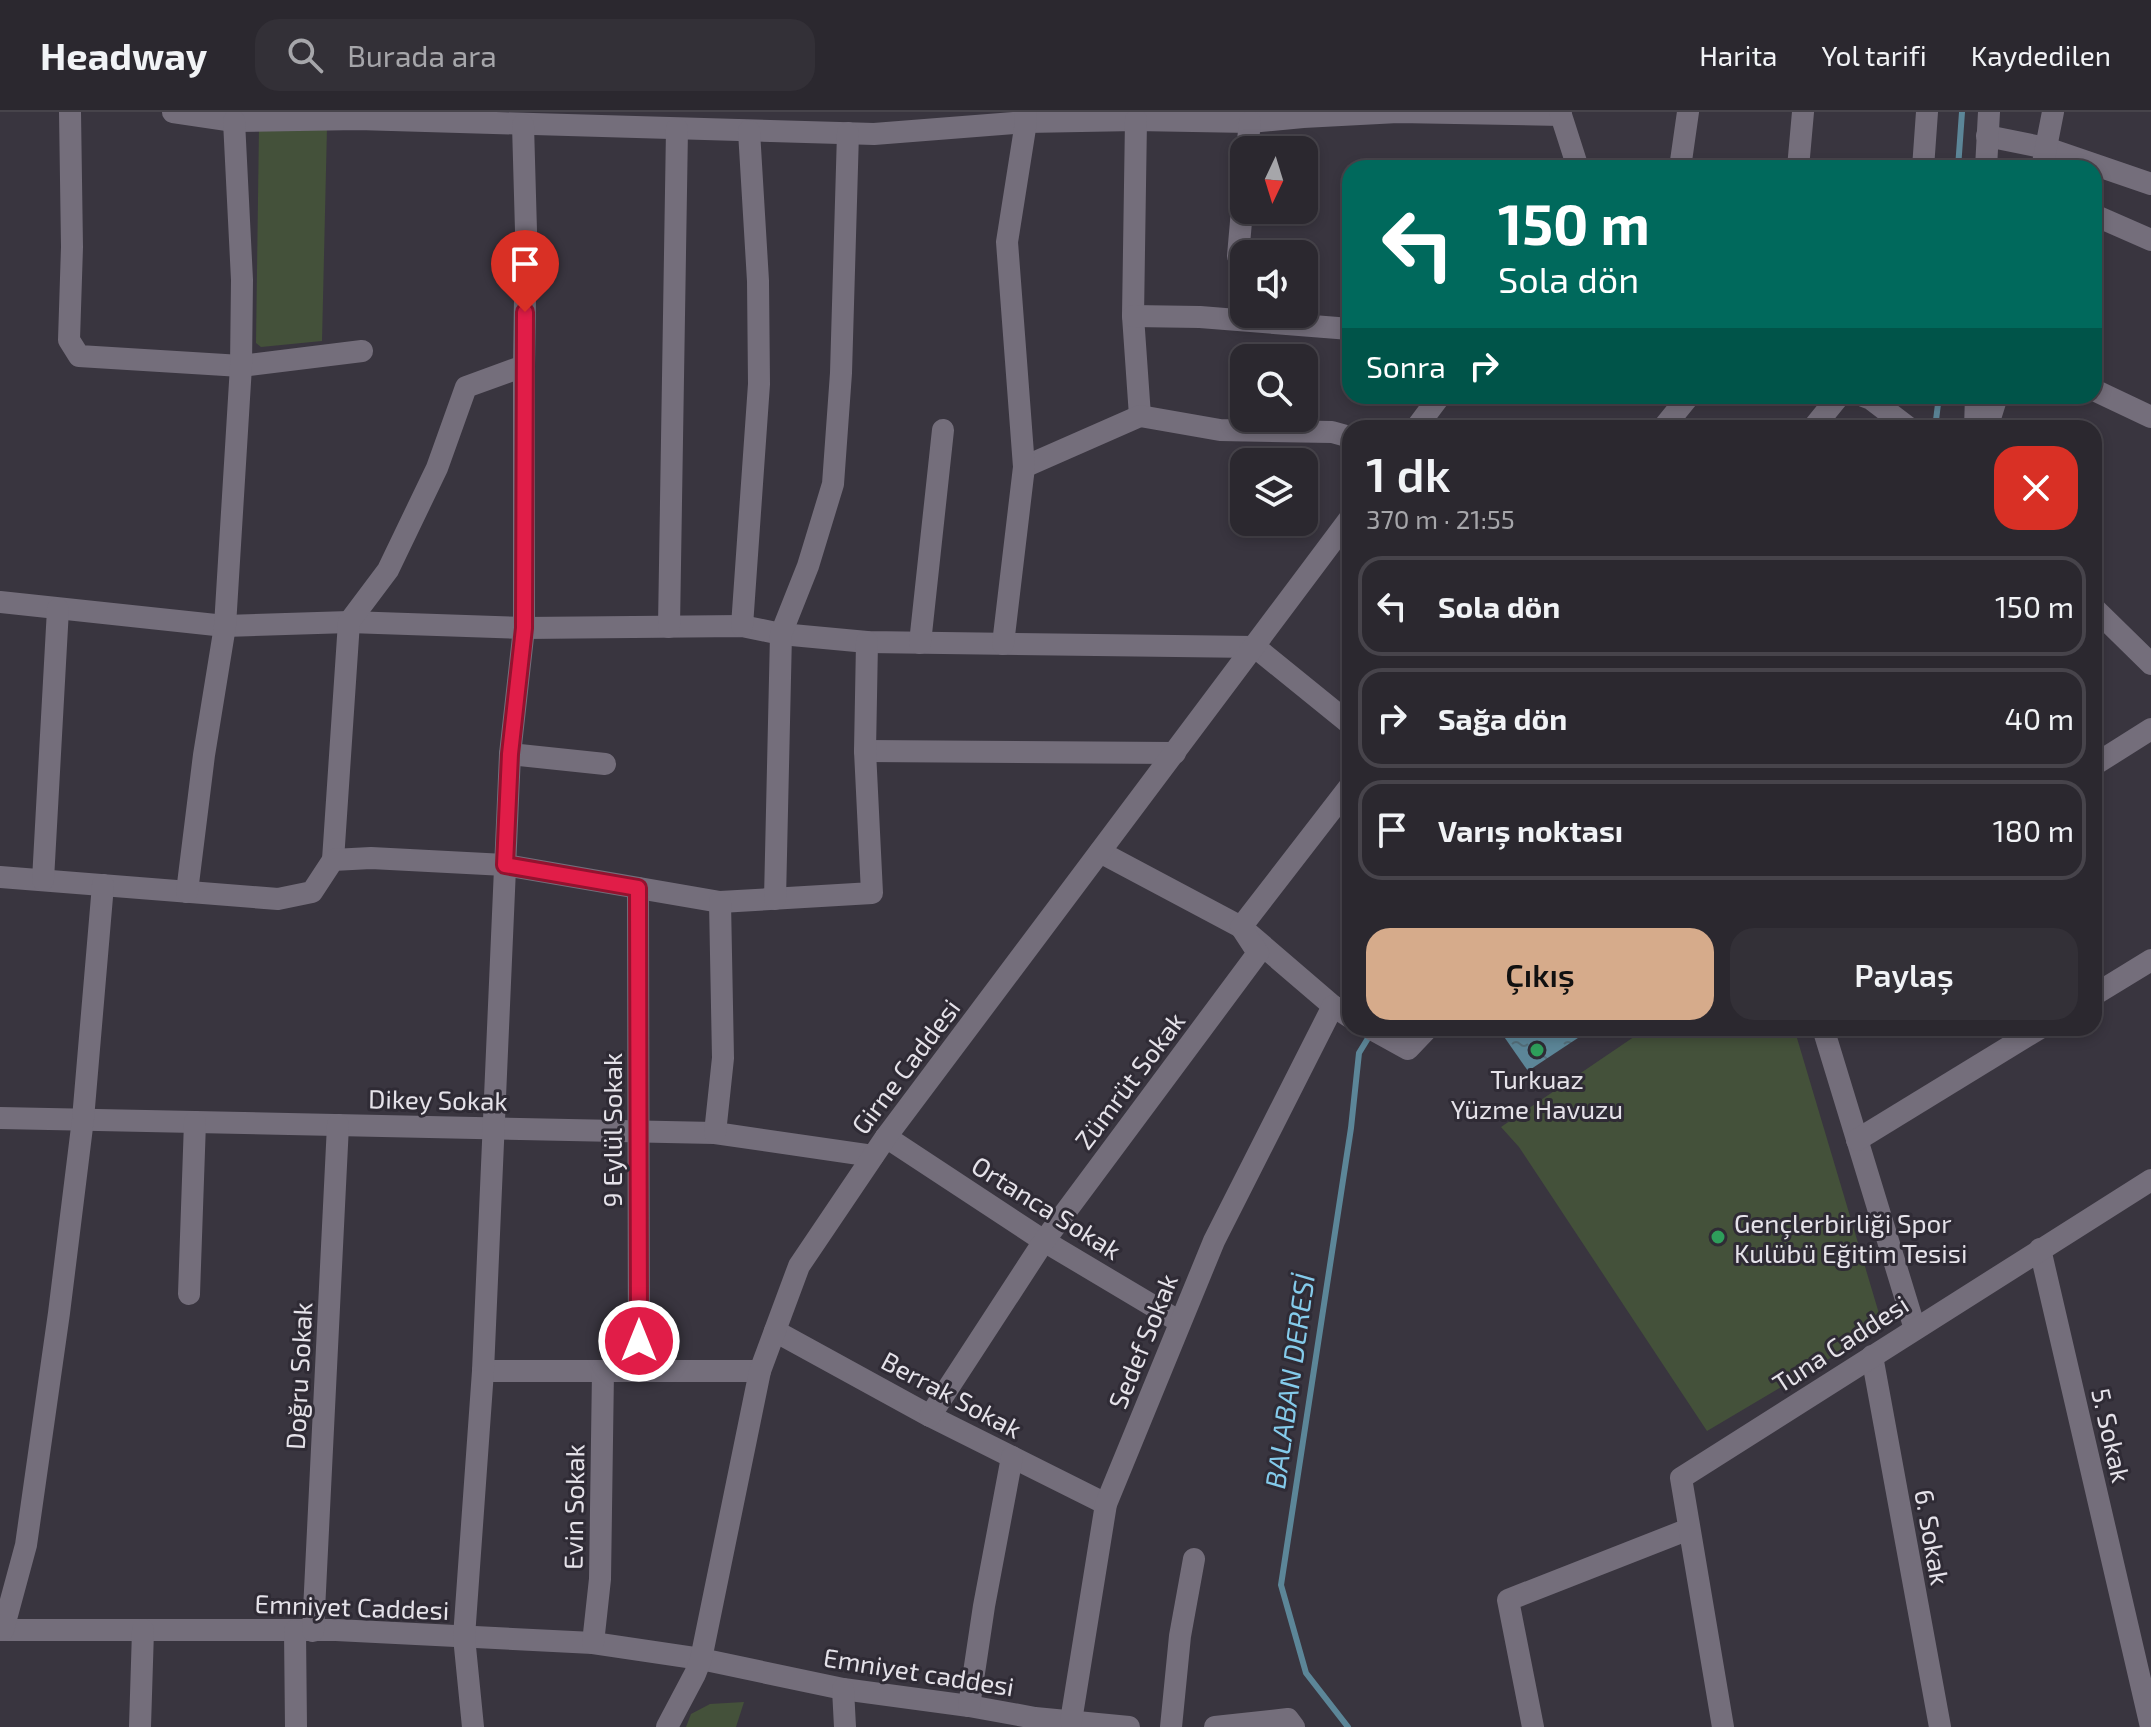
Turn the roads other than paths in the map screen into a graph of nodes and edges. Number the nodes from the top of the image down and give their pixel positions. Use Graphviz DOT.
graph roads {
  1 [pos="70,112"];
  2 [pos="173,112"];
  3 [pos="1398,112"];
  4 [pos="1688,112"];
  5 [pos="1803,112"];
  6 [pos="1927,112"];
  7 [pos="1989,112"];
  8 [pos="2053,112"];
  9 [pos="1303,114"];
  10 [pos="1560,114"];
  11 [pos="358,116"];
  12 [pos="1210,116"];
  13 [pos="1026,117"];
  14 [pos="1136,120"];
  15 [pos="234,121"];
  16 [pos="719,121"];
  17 [pos="1250,122"];
  18 [pos="874,123"];
  19 [pos="523,125"];
  20 [pos="677,129"];
  21 [pos="749,131"];
  22 [pos="848,133"];
  23 [pos="1248,136"];
  24 [pos="1987,136"];
  25 [pos="2044,158"];
  26 [pos="1575,160"];
  27 [pos="1681,160"];
  28 [pos="1799,160"];
  29 [pos="1924,160"];
  30 [pos="1986,160"];
  31 [pos="2102,172"];
  32 [pos="2151,184"];
  33 [pos="2102,219"];
  34 [pos="2151,240"];
  35 [pos="1133,316"];
  36 [pos="1342,328"];
  37 [pos="362,351"];
  38 [pos="241,366"];
  39 [pos="524,366"];
  40 [pos="2102,394"];
  41 [pos="1682,404"];
  42 [pos="1832,404"];
  43 [pos="1878,404"];
  44 [pos="1140,416"];
  45 [pos="2151,417"];
  46 [pos="1670,420"];
  47 [pos="1820,420"];
  48 [pos="1899,420"];
  49 [pos="943,430"];
  50 [pos="1342,435"];
  51 [pos="1024,467"];
  52 [pos="1342,529"];
  53 [pos="0,602"];
  54 [pos="58,609"];
  55 [pos="2102,616"];
  56 [pos="349,622"];
  57 [pos="225,626"];
  58 [pos="742,626"];
  59 [pos="669,627"];
  60 [pos="524,628"];
  61 [pos="781,634"];
  62 [pos="867,642"];
  63 [pos="920,643"];
  64 [pos="1003,644"];
  65 [pos="1255,647"];
  66 [pos="2151,664"];
  67 [pos="1342,717"];
  68 [pos="2151,729"];
  69 [pos="865,751"];
  70 [pos="1175,753"];
  71 [pos="510,754"];
  72 [pos="2102,760"];
  73 [pos="605,764"];
  74 [pos="1342,796"];
  75 [pos="1100,852"];
  76 [pos="333,860"];
  77 [pos="505,865"];
  78 [pos="0,877"];
  79 [pos="43,880"];
  80 [pos="103,885"];
  81 [pos="638,888"];
  82 [pos="187,892"];
  83 [pos="775,899"];
  84 [pos="720,902"];
  85 [pos="1241,927"];
  86 [pos="2151,960"];
  87 [pos="2102,990"];
  88 [pos="1342,1012"];
  89 [pos="1385,1036"];
  90 [pos="1420,1036"];
  91 [pos="1825,1036"];
  92 [pos="2027,1036"];
  93 [pos="0,1118"];
  94 [pos="83,1119"];
  95 [pos="195,1122"];
  96 [pos="338,1125"];
  97 [pos="494,1128"];
  98 [pos="639,1132"];
  99 [pos="715,1133"];
  100 [pos="1857,1140"];
  101 [pos="879,1146"];
  102 [pos="2151,1180"];
  103 [pos="1044,1241"];
  104 [pos="2040,1249"];
  105 [pos="189,1294"];
  106 [pos="1180,1322"];
  107 [pos="1915,1329"];
  108 [pos="775,1331"];
  109 [pos="1872,1356"];
  110 [pos="483,1371"];
  111 [pos="603,1371"];
  112 [pos="639,1371"];
  113 [pos="760,1371"];
  114 [pos="930,1416"];
  115 [pos="1012,1457"];
  116 [pos="1106,1504"];
  117 [pos="1689,1529"];
  118 [pos="1194,1559"];
  119 [pos="2,1630"];
  120 [pos="143,1630"];
  121 [pos="304,1631"];
  122 [pos="464,1637"];
  123 [pos="593,1643"];
  124 [pos="701,1659"];
  125 [pos="843,1689"];
  126 [pos="969,1706"];
  127 [pos="1071,1721"];
  128 [pos="1035,1723"];
  129 [pos="1291,1723"];
  130 [pos="140,1727"];
  131 [pos="296,1727"];
  132 [pos="473,1727"];
  133 [pos="667,1727"];
  134 [pos="845,1727"];
  135 [pos="1129,1727"];
  136 [pos="1171,1727"];
  137 [pos="1215,1727"];
  138 [pos="1533,1727"];
  139 [pos="1723,1727"];
  140 [pos="1940,1727"];
  141 [pos="2151,1727"];
  1 -- 38 [label="street"];
  2 -- 15 [label="street"];
  3 -- 9 [label="street"];
  3 -- 10 [label="street"];
  4 -- 27 [label="street"];
  5 -- 28 [label="street"];
  6 -- 29 [label="street"];
  7 -- 24 [label="street"];
  8 -- 25 [label="street"];
  9 -- 17 [label="street"];
  10 -- 26 [label="street"];
  11 -- 15 [label="street"];
  11 -- 19 [label="street"];
  12 -- 14 [label="street"];
  12 -- 17 [label="street"];
  13 -- 14 [label="street"];
  13 -- 18 [label="street"];
  13 -- 51 [label="street"];
  14 -- 35 [label="street"];
  15 -- 38 [label="street"];
  16 -- 20 [label="street"];
  16 -- 21 [label="street"];
  17 -- 23 [label="street"];
  18 -- 22 [label="street"];
  19 -- 20 [label="street"];
  19 -- 39 [label="street"];
  20 -- 59 [label="street"];
  21 -- 22 [label="street"];
  21 -- 58 [label="street"];
  22 -- 61 [label="street"];
  24 -- 25 [label="street"];
  24 -- 30 [label="street"];
  31 -- 32 [label="street"];
  33 -- 34 [label="street"];
  35 -- 36 [label="street"];
  35 -- 44 [label="street"];
  37 -- 38 [label="street"];
  38 -- 57 [label="street"];
  39 -- 56 [label="street"];
  39 -- 60 [label="street"];
  40 -- 45 [label="street"];
  41 -- 46 [label="street"];
  42 -- 47 [label="street"];
  43 -- 48 [label="street"];
  44 -- 50 [label="street"];
  44 -- 51 [label="street"];
  49 -- 63 [label="street"];
  51 -- 64 [label="street"];
  52 -- 65 [label="street, Girne Caddesi"];
  53 -- 54 [label="street"];
  54 -- 57 [label="street"];
  54 -- 79 [label="street"];
  55 -- 66 [label="street"];
  56 -- 57 [label="street"];
  56 -- 60 [label="street"];
  56 -- 76 [label="street"];
  57 -- 82 [label="street"];
  58 -- 59 [label="street"];
  58 -- 61 [label="street"];
  59 -- 60 [label="street"];
  60 -- 71 [label="street"];
  61 -- 62 [label="street"];
  61 -- 83 [label="street"];
  62 -- 63 [label="street"];
  62 -- 69 [label="street"];
  63 -- 64 [label="street"];
  64 -- 65 [label="street"];
  65 -- 67 [label="street"];
  65 -- 70 [label="street, Girne Caddesi"];
  68 -- 72 [label="street"];
  69 -- 70 [label="street"];
  69 -- 83 [label="street"];
  70 -- 75 [label="street, Girne Caddesi"];
  71 -- 73 [label="street"];
  71 -- 77 [label="street"];
  74 -- 85 [label="street"];
  75 -- 85 [label="street"];
  75 -- 101 [label="street, Girne Caddesi"];
  76 -- 77 [label="street"];
  76 -- 82 [label="street"];
  77 -- 81 [label="street"];
  77 -- 97 [label="street"];
  78 -- 79 [label="street"];
  79 -- 80 [label="street"];
  80 -- 82 [label="street"];
  80 -- 94 [label="street"];
  81 -- 84 [label="street"];
  81 -- 98 [label="street, 9 Eylül Sokak"];
  83 -- 84 [label="street"];
  84 -- 99 [label="street"];
  85 -- 88 [label="street"];
  85 -- 103 [label="street, Zümrüt Sokak"];
  86 -- 87 [label="street"];
  88 -- 106 [label="street, Sedef Sokak"];
  89 -- 90 [label="street"];
  91 -- 100 [label="street"];
  92 -- 100 [label="street"];
  93 -- 94 [label="street, Dikey Sokak"];
  94 -- 95 [label="street, Dikey Sokak"];
  94 -- 119 [label="street"];
  95 -- 96 [label="street, Dikey Sokak"];
  95 -- 105 [label="street"];
  96 -- 97 [label="street, Dikey Sokak"];
  96 -- 121 [label="street, Doğru Sokak"];
  97 -- 98 [label="street, Dikey Sokak"];
  97 -- 110 [label="street"];
  98 -- 99 [label="street, Dikey Sokak"];
  98 -- 112 [label="street, 9 Eylül Sokak"];
  99 -- 101 [label="street, Dikey Sokak"];
  100 -- 107 [label="street"];
  101 -- 103 [label="street, Ortanca Sokak"];
  101 -- 108 [label="street, Girne Caddesi"];
  102 -- 104 [label="street, Tuna Caddesi"];
  103 -- 106 [label="street, Ortanca Sokak"];
  103 -- 114 [label="street, Zümrüt Sokak"];
  104 -- 107 [label="street, Tuna Caddesi"];
  104 -- 141 [label="street, 5. Sokak"];
  106 -- 116 [label="street, Sedef Sokak"];
  107 -- 109 [label="street, Tuna Caddesi"];
  108 -- 113 [label="street, Girne Caddesi"];
  108 -- 114 [label="street, Berrak Sokak"];
  109 -- 117 [label="street, Tuna Caddesi"];
  109 -- 140 [label="street, 6. Sokak"];
  110 -- 111 [label="street"];
  110 -- 122 [label="street"];
  111 -- 112 [label="street"];
  111 -- 123 [label="street, Evin Sokak"];
  112 -- 113 [label="street"];
  113 -- 124 [label="street, Girne Caddesi"];
  114 -- 115 [label="street, Berrak Sokak"];
  115 -- 116 [label="street, Berrak Sokak"];
  115 -- 126 [label="street"];
  116 -- 127 [label="street, Sedef Sokak"];
  117 -- 138 [label="street"];
  117 -- 139 [label="street"];
  118 -- 136 [label="street"];
  119 -- 120 [label="street, Emniyet Caddesi"];
  120 -- 121 [label="street, Emniyet Caddesi"];
  120 -- 130 [label="street"];
  121 -- 122 [label="street, Emniyet Caddesi"];
  121 -- 131 [label="street, Doğru Sokak"];
  122 -- 123 [label="street, Emniyet Caddesi"];
  122 -- 132 [label="street"];
  123 -- 124 [label="street, Emniyet Caddesi"];
  124 -- 125 [label="street, Emniyet caddesi"];
  124 -- 133 [label="street, Girne Caddesi"];
  125 -- 126 [label="street, Emniyet caddesi"];
  125 -- 134 [label="street"];
  126 -- 128 [label="street, Emniyet caddesi"];
  127 -- 128 [label="street, Emniyet caddesi"];
  127 -- 135 [label="street, Emniyet caddesi"];
  129 -- 137 [label="street"];
}
